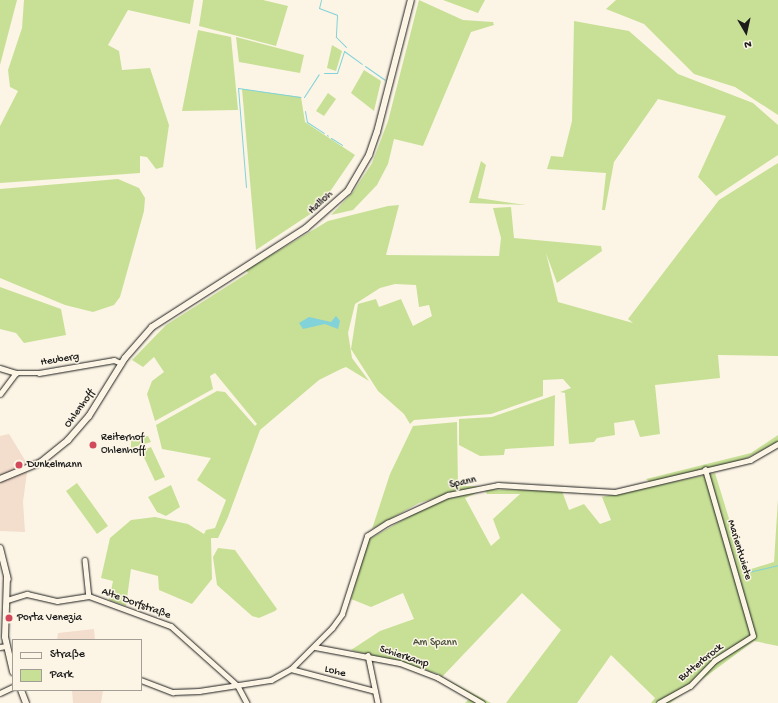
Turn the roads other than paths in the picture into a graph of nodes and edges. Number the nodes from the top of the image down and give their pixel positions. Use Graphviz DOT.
graph roads {
  1 [pos="411,0"];
  2 [pos="138,341"];
  3 [pos="121,363"];
  4 [pos="0,368"];
  5 [pos="16,373"];
  6 [pos="0,394"];
  7 [pos="778,444"];
  8 [pos="705,470"];
  9 [pos="0,480"];
  10 [pos="0,548"];
  11 [pos="85,560"];
  12 [pos="89,596"];
  13 [pos="5,600"];
  14 [pos="753,636"];
  15 [pos="3,646"];
  16 [pos="315,647"];
  17 [pos="368,655"];
  18 [pos="12,669"];
  19 [pos="291,669"];
  20 [pos="142,680"];
  21 [pos="238,686"];
  22 [pos="12,687"];
  23 [pos="21,691"];
  24 [pos="375,691"];
  25 [pos="0,693"];
  26 [pos="26,703"];
  27 [pos="247,703"];
  28 [pos="378,703"];
  29 [pos="482,703"];
  30 [pos="659,703"];
  1 -- 2 [label="main road, Halloh"];
  2 -- 3 [label="main road, Ohlenhoff"];
  3 -- 5 [label="street, Heuberg"];
  3 -- 9 [label="main road, Ohlenhoff"];
  4 -- 5 [label="street, Heuberg"];
  5 -- 6 [label="street"];
  7 -- 8 [label="street, Spann"];
  8 -- 14 [label="street, Marientwiete"];
  8 -- 16 [label="street, Spann"];
  10 -- 13 [label="main road"];
  11 -- 12 [label="street"];
  12 -- 13 [label="street, Alte Dorfstraße"];
  12 -- 21 [label="street, Alte Dorfstraße"];
  13 -- 15 [label="main road"];
  14 -- 30 [label="street, Butterbrock"];
  15 -- 18 [label="main road"];
  16 -- 17 [label="street, Schierkamp"];
  16 -- 19 [label="street, Spann"];
  17 -- 24 [label="street"];
  17 -- 29 [label="street, Schierkamp"];
  19 -- 21 [label="street, Spann"];
  19 -- 24 [label="street, Lohe"];
  20 -- 21 [label="street, Spann"];
  21 -- 27 [label="street"];
  22 -- 25 [label="street"];
  23 -- 26 [label="main road"];
  24 -- 28 [label="street"];
}
